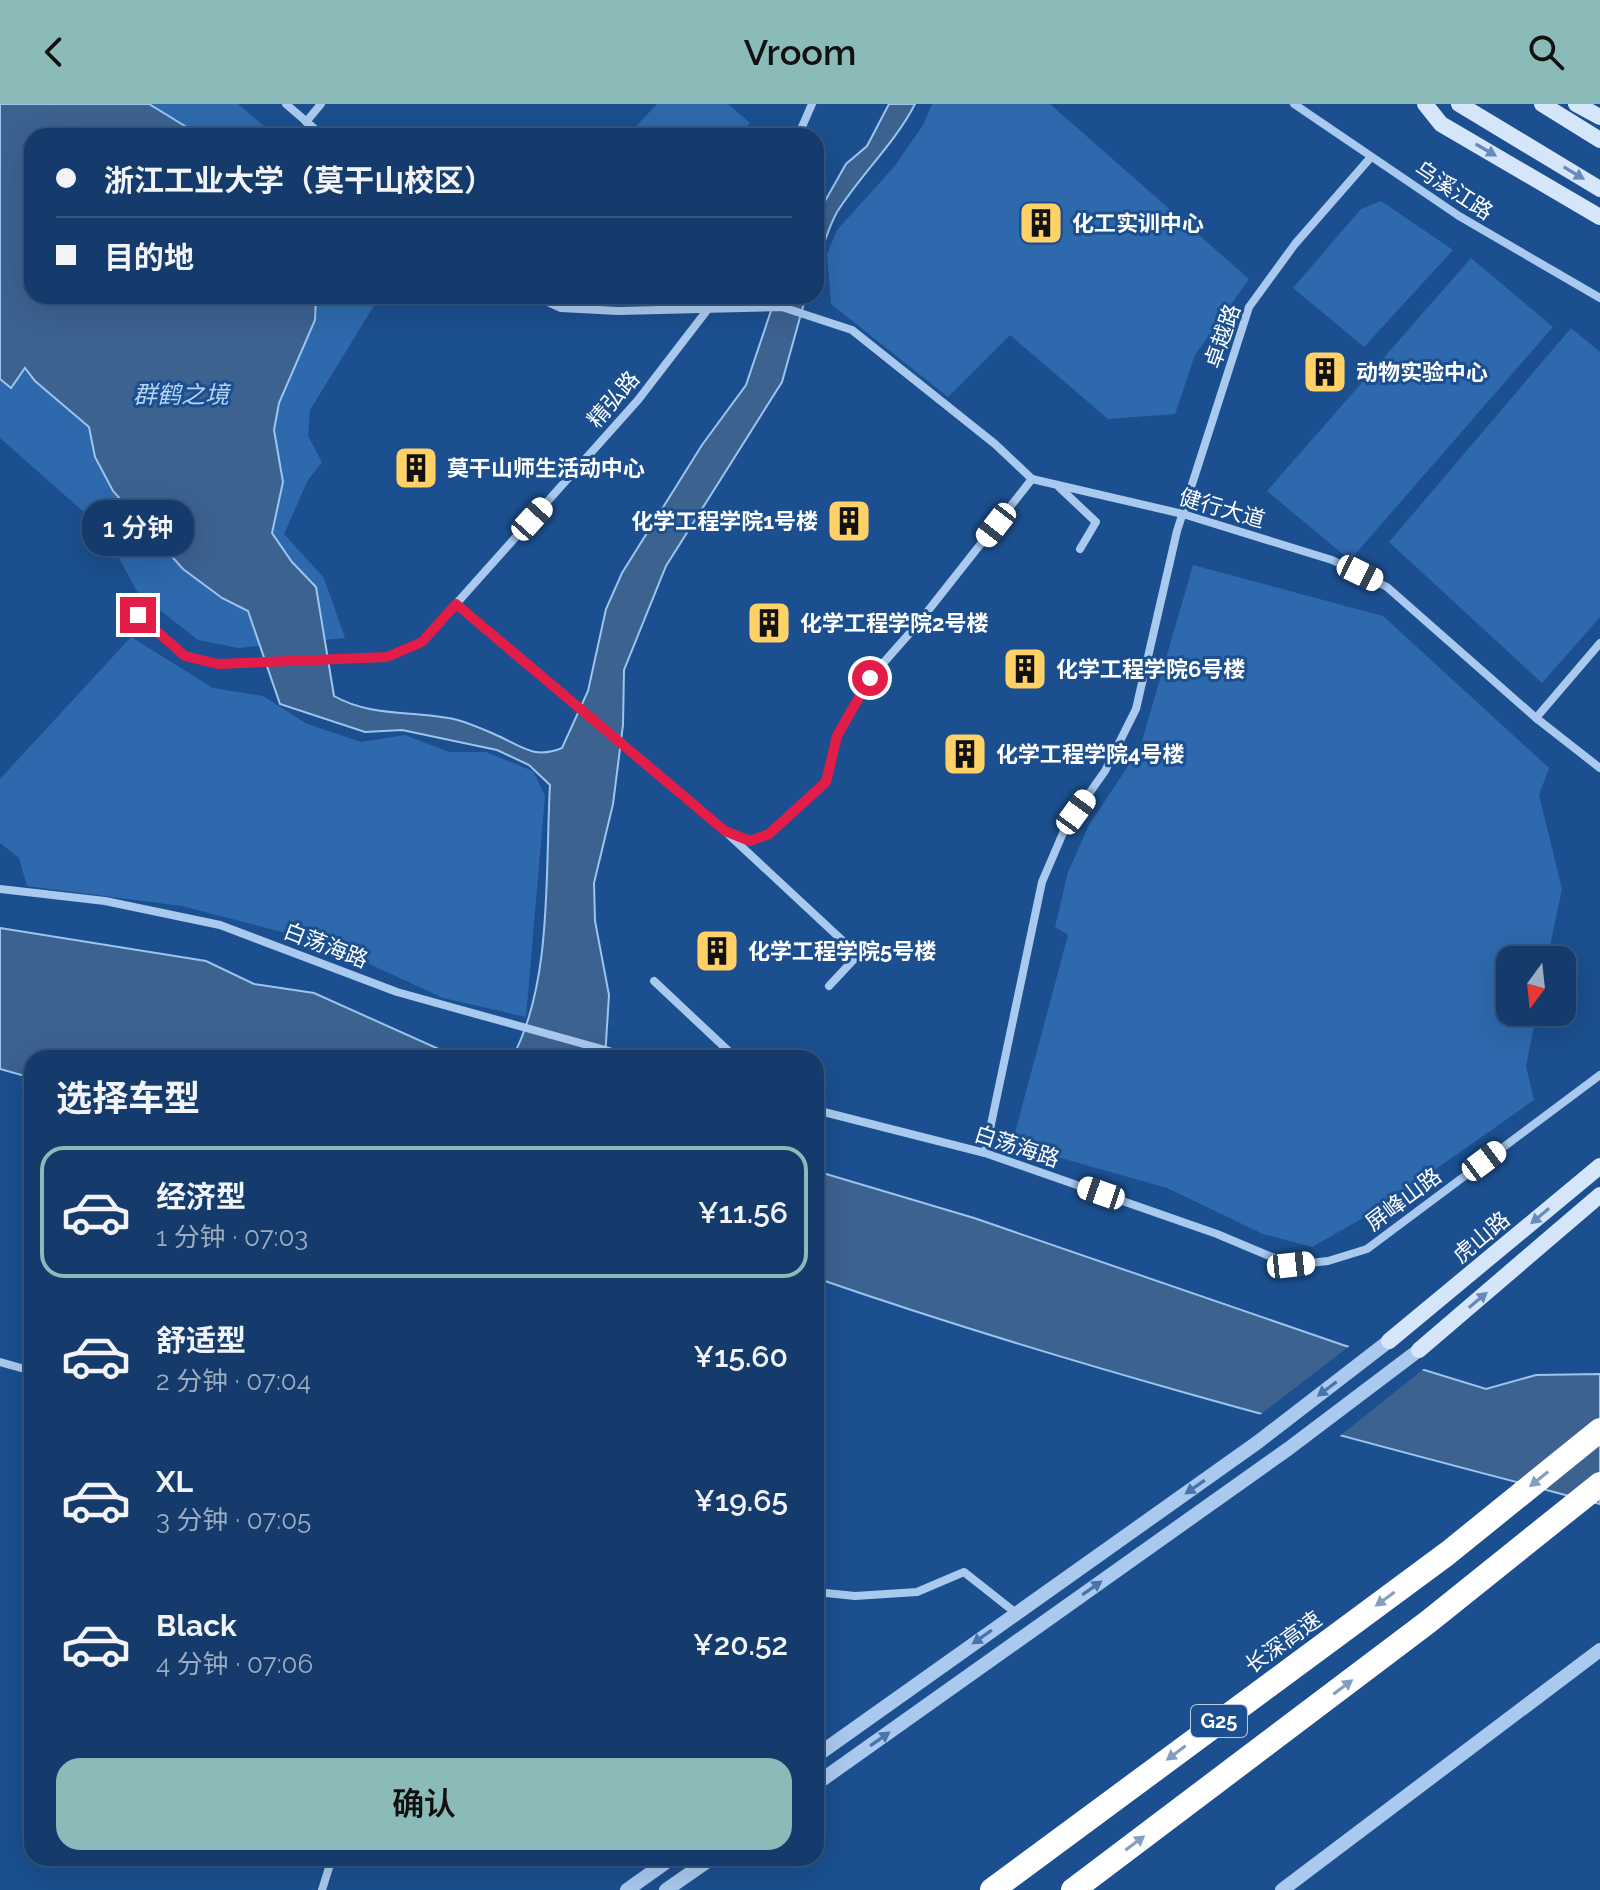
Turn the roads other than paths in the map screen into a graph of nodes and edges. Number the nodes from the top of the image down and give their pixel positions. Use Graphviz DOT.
graph roads {
  1 [pos="286,104"];
  2 [pos="321,104"];
  3 [pos="812,104"];
  4 [pos="1294,104"];
  5 [pos="1425,104"];
  6 [pos="1459,104"];
  7 [pos="1542,104"];
  8 [pos="1576,104"];
  9 [pos="1600,117"];
  10 [pos="306,122"];
  11 [pos="313,128"];
  12 [pos="802,128"];
  13 [pos="1600,140"];
  14 [pos="1371,157"];
  15 [pos="1600,189"];
  16 [pos="1600,217"];
  17 [pos="1600,298"];
  18 [pos="552,304"];
  19 [pos="712,304"];
  20 [pos="709,309"];
  21 [pos="1032,479"];
  22 [pos="1058,487"];
  23 [pos="1183,514"];
  24 [pos="1080,549"];
  25 [pos="456,604"];
  26 [pos="138,615"];
  27 [pos="1600,643"];
  28 [pos="1536,718"];
  29 [pos="1600,768"];
  30 [pos="725,831"];
  31 [pos="0,889"];
  32 [pos="654,981"];
  33 [pos="829,986"];
  34 [pos="605,1050"];
  35 [pos="727,1050"];
  36 [pos="1600,1075"];
  37 [pos="824,1112"];
  38 [pos="985,1153"];
  39 [pos="1600,1166"];
  40 [pos="1600,1195"];
  41 [pos="1291,1265"];
  42 [pos="1389,1341"];
  43 [pos="1419,1350"];
  44 [pos="0,1362"];
  45 [pos="24,1369"];
  46 [pos="1600,1430"];
  47 [pos="1600,1484"];
  48 [pos="824,1593"];
  49 [pos="1016,1613"];
  50 [pos="1600,1650"];
  51 [pos="824,1750"];
  52 [pos="824,1778"];
  53 [pos="330,1866"];
  54 [pos="661,1866"];
  55 [pos="700,1866"];
  56 [pos="322,1890"];
  57 [pos="627,1890"];
  58 [pos="666,1890"];
  59 [pos="992,1890"];
  60 [pos="1073,1890"];
  61 [pos="1282,1890"];
  1 -- 10 [label="street"];
  2 -- 10 [label="street"];
  3 -- 12 [label="street"];
  4 -- 14 [label="street, 乌溪江路"];
  5 -- 16 [label="main road, one-way"];
  6 -- 15 [label="main road, one-way"];
  7 -- 13 [label="main road"];
  8 -- 9 [label="main road"];
  10 -- 11 [label="street"];
  14 -- 17 [label="street, 乌溪江路"];
  14 -- 23 [label="street, 卓越路"];
  18 -- 20 [label="street"];
  19 -- 20 [label="street, 精弘路"];
  20 -- 21 [label="street, 健行大道"];
  20 -- 25 [label="street, 精弘路"];
  21 -- 22 [label="street, 健行大道"];
  21 -- 30 [label="street"];
  22 -- 23 [label="street, 健行大道"];
  22 -- 24 [label="street"];
  23 -- 28 [label="street, 健行大道"];
  23 -- 38 [label="street, 卓越路"];
  25 -- 26 [label="street, 精弘路"];
  25 -- 30 [label="street"];
  27 -- 28 [label="street"];
  28 -- 29 [label="street, 健行大道"];
  30 -- 33 [label="street"];
  31 -- 34 [label="street, 白荡海路"];
  32 -- 35 [label="street"];
  36 -- 41 [label="street, 屏峰山路"];
  37 -- 38 [label="street, 白荡海路"];
  38 -- 41 [label="street, 白荡海路"];
  39 -- 42 [label="main road, 虎山路, one-way"];
  43 -- 40 [label="main road, 虎山路, one-way"];
  42 -- 49 [label="street, one-way"];
  52 -- 43 [label="street, one-way"];
  44 -- 45 [label="street"];
  46 -- 59 [label="highway, 长深高速 / G25, one-way"];
  60 -- 47 [label="highway, G25, one-way"];
  48 -- 49 [label="street"];
  49 -- 51 [label="street, one-way"];
  50 -- 61 [label="street"];
  53 -- 56 [label="street"];
  54 -- 57 [label="street"];
  55 -- 58 [label="street"];
}
